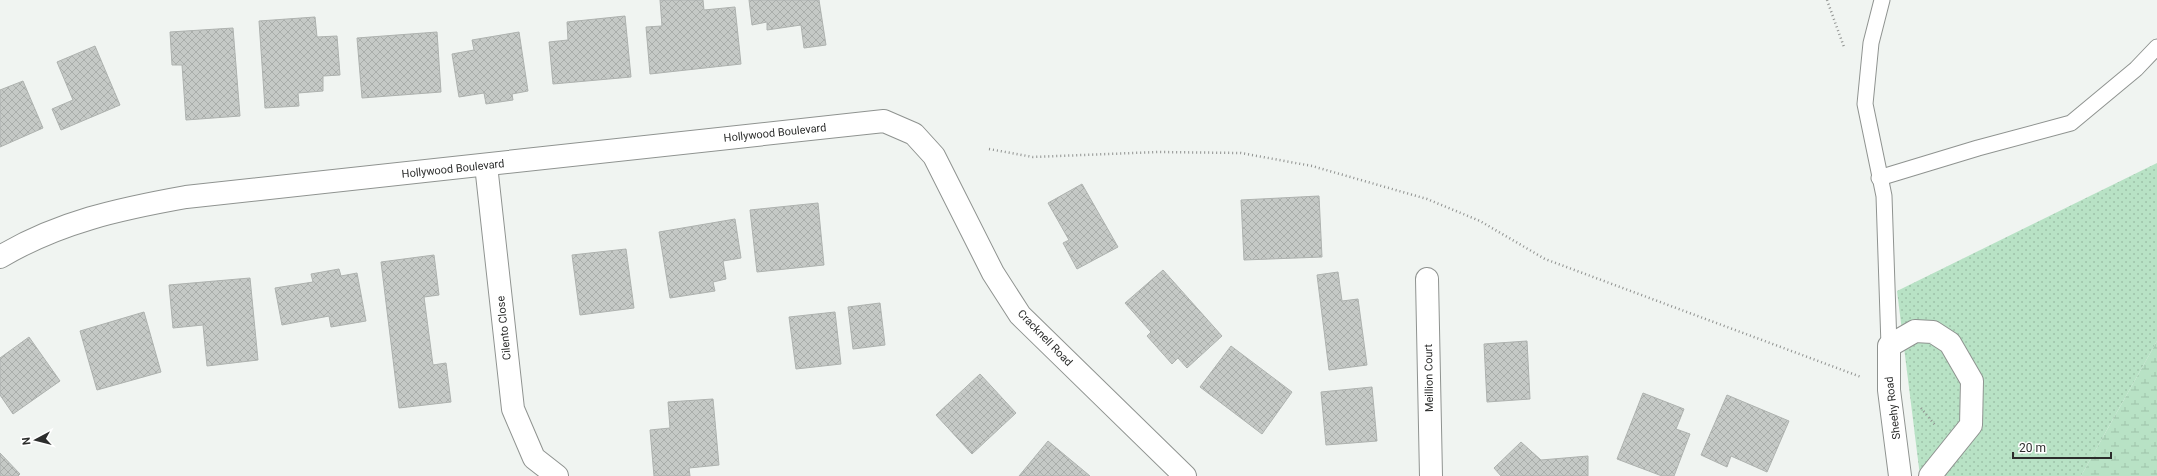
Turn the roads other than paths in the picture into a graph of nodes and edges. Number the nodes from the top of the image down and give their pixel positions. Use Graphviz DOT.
graph roads {
  1 [pos="1882,0"];
  2 [pos="2157,46"];
  3 [pos="914,134"];
  4 [pos="486,165"];
  5 [pos="1879,178"];
  6 [pos="0,257"];
  7 [pos="1427,279"];
  8 [pos="1889,346"];
  9 [pos="557,476"];
  10 [pos="1185,476"];
  11 [pos="1431,476"];
  12 [pos="1900,476"];
  13 [pos="1930,476"];
  1 -- 5 [label="lane"];
  2 -- 5 [label="lane"];
  3 -- 4 [label="street, Hollywood Boulevard"];
  3 -- 10 [label="street, Cracknell Road"];
  4 -- 6 [label="street, Hollywood Boulevard"];
  4 -- 9 [label="street, Cilento Close"];
  5 -- 8 [label="lane"];
  7 -- 11 [label="street, Meillion Court"];
  8 -- 12 [label="street, Sheehy Road"];
  8 -- 13 [label="street"];
}
